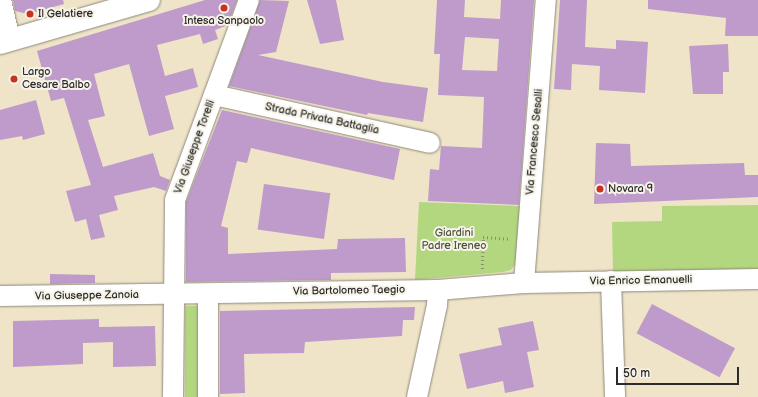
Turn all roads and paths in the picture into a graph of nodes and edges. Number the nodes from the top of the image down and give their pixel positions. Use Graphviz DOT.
graph roads {
  1 [pos="1,0"];
  2 [pos="148,0"];
  3 [pos="249,0"];
  4 [pos="546,0"];
  5 [pos="5,42"];
  6 [pos="214,95"];
  7 [pos="430,143"];
  8 [pos="512,239"];
  9 [pos="483,275"];
  10 [pos="758,279"];
  11 [pos="611,281"];
  12 [pos="524,283"];
  13 [pos="438,290"];
  14 [pos="208,294"];
  15 [pos="175,295"];
  16 [pos="0,296"];
  17 [pos="173,397"];
  18 [pos="208,397"];
  19 [pos="417,397"];
  20 [pos="615,397"];
  1 -- 5 [label="street"];
  2 -- 5 [label="street"];
  3 -- 6 [label="street, Via Giuseppe Torelli"];
  4 -- 12 [label="street, Via Francesco Sesalli"];
  6 -- 7 [label="street, Strada Privata Battaglia"];
  6 -- 15 [label="street, Via Giuseppe Torelli"];
  8 -- 9 [label="path"];
  10 -- 11 [label="street, Via Enrico Emanuelli"];
  11 -- 12 [label="street, Via Enrico Emanuelli"];
  11 -- 20 [label="street"];
  12 -- 13 [label="street, Via Bartolomeo Taegio"];
  13 -- 14 [label="street, Via Bartolomeo Taegio"];
  13 -- 19 [label="street"];
  14 -- 15 [label="street, Via Bartolomeo Taegio"];
  14 -- 18 [label="street"];
  15 -- 16 [label="street, Via Giuseppe Zanoia"];
  15 -- 17 [label="street, Via Giuseppe Torelli"];
}
